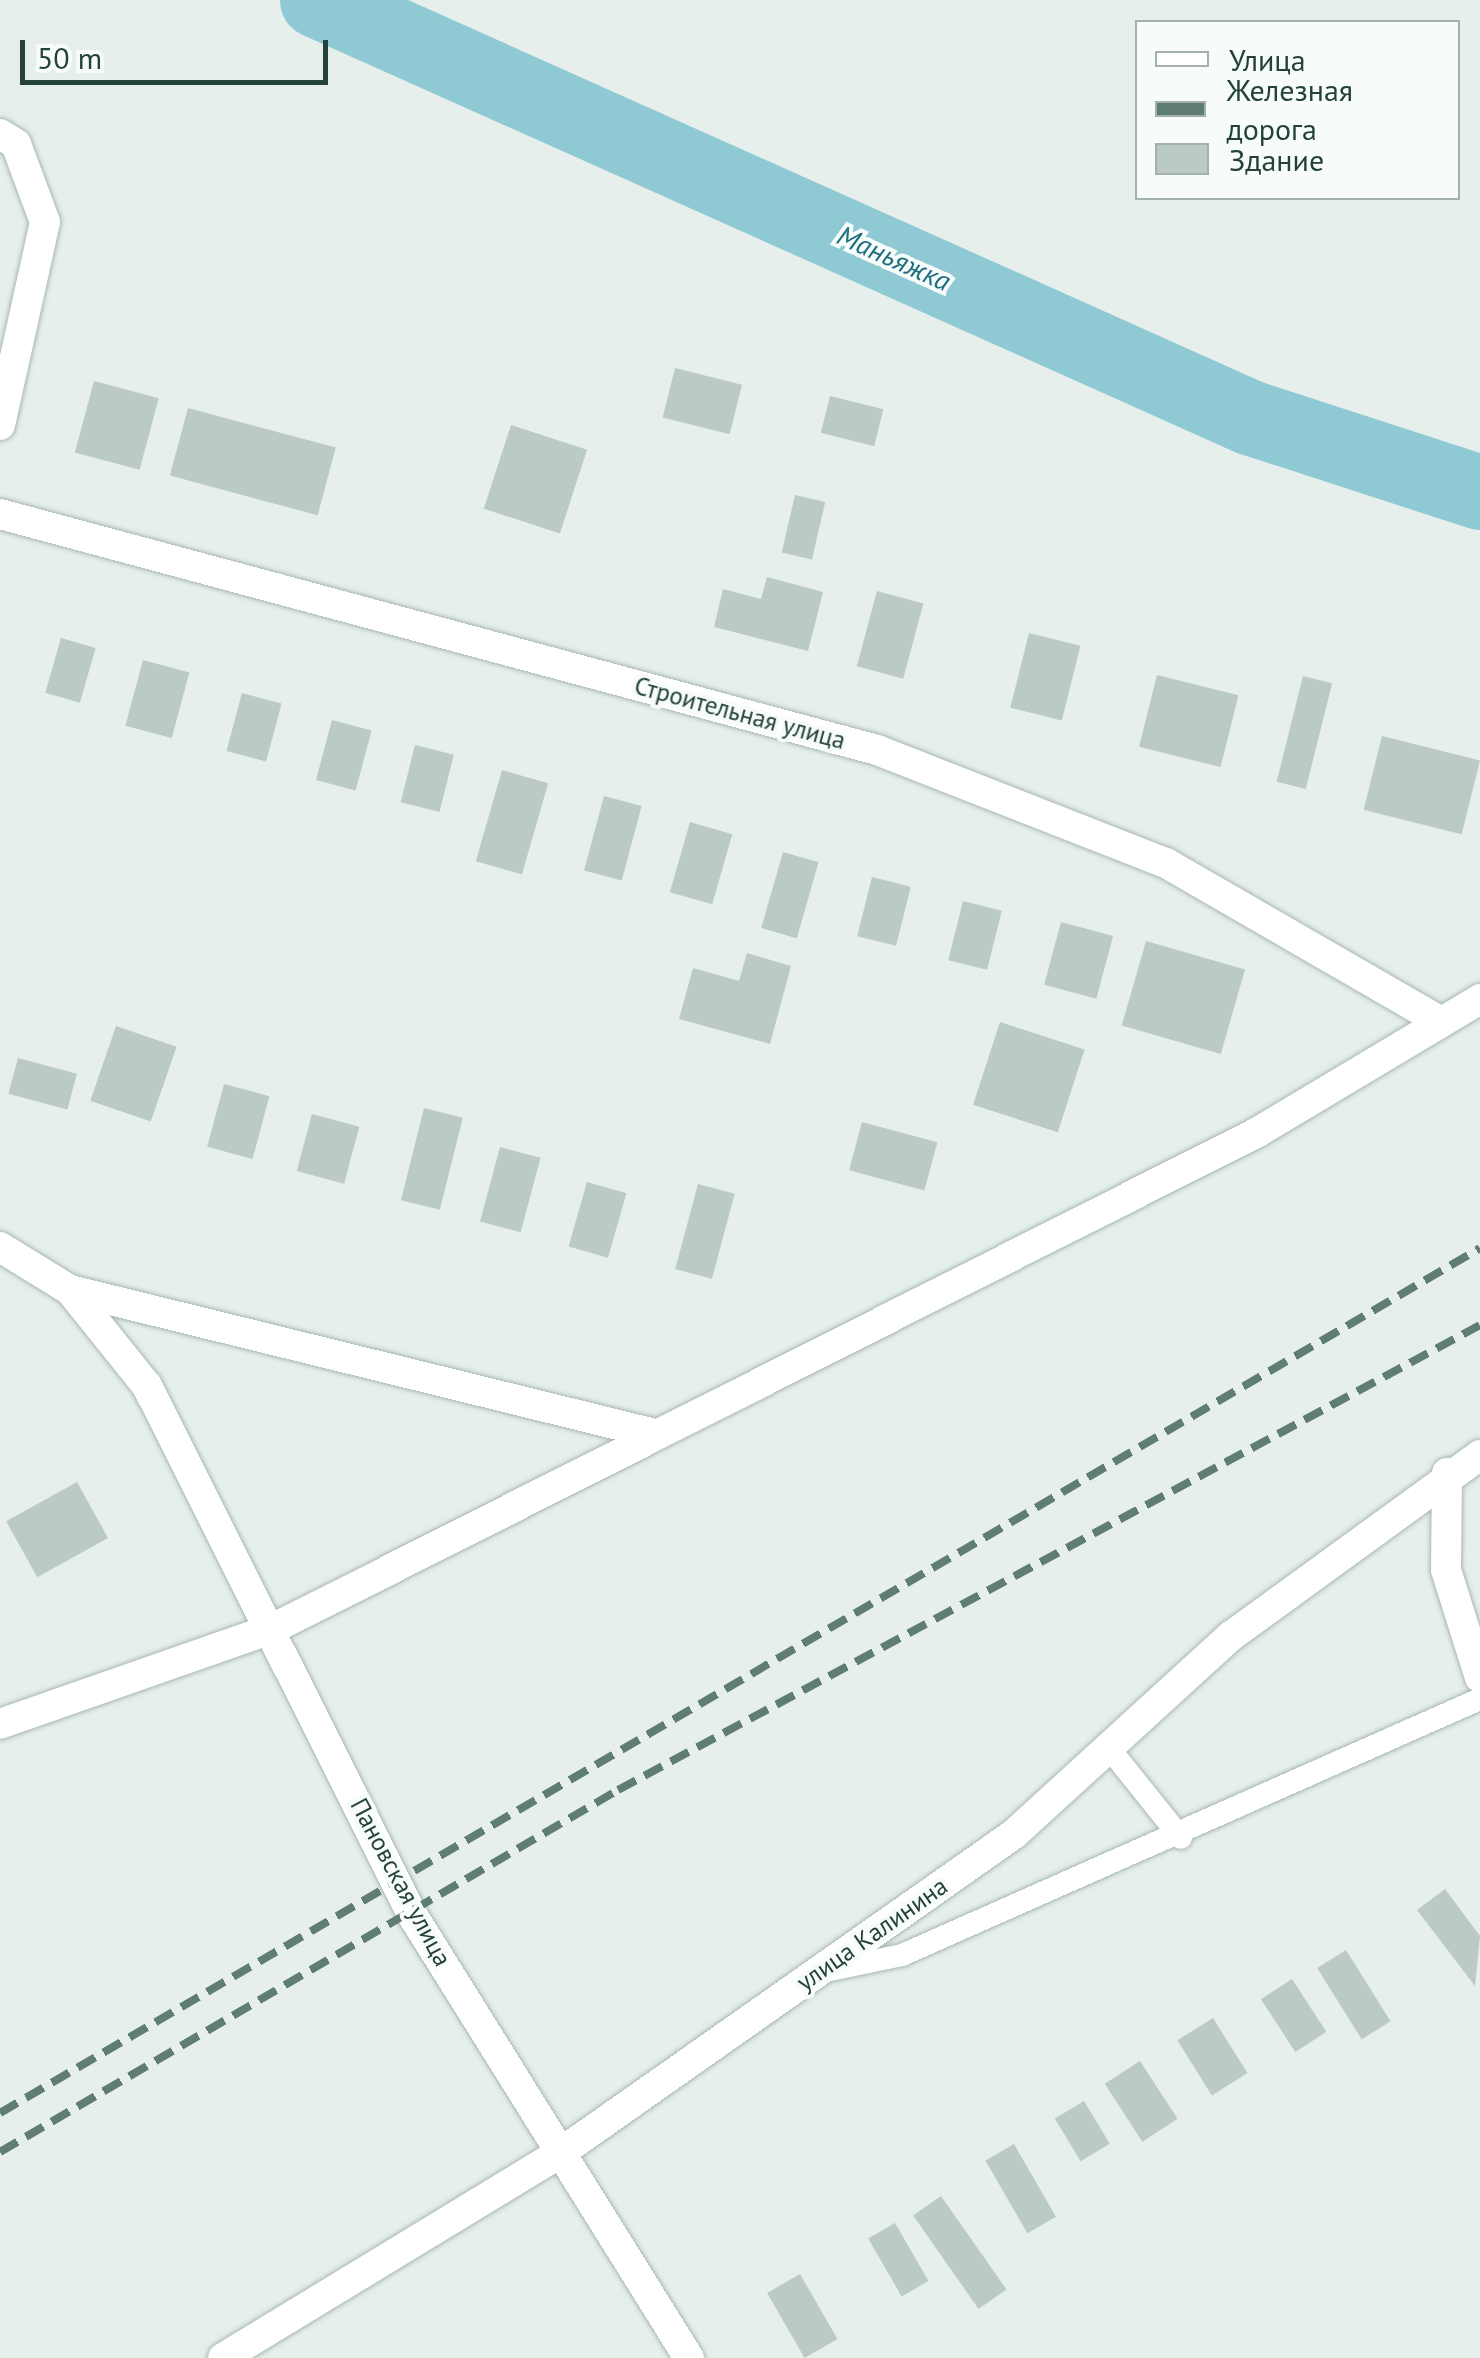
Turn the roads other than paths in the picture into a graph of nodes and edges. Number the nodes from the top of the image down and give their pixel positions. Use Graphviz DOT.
graph roads {
  1 [pos="0,134"];
  2 [pos="0,424"];
  3 [pos="0,514"];
  4 [pos="1480,1000"];
  5 [pos="1438,1020"];
  6 [pos="0,1247"];
  7 [pos="70,1290"];
  8 [pos="656,1434"];
  9 [pos="1480,1454"];
  10 [pos="1447,1473"];
  11 [pos="272,1630"];
  12 [pos="1480,1678"];
  13 [pos="1480,1699"];
  14 [pos="0,1724"];
  15 [pos="1109,1748"];
  16 [pos="1181,1838"];
  17 [pos="819,1972"];
  18 [pos="563,2152"];
  19 [pos="223,2358"];
  20 [pos="689,2358"];
  1 -- 2 [label="street"];
  3 -- 5 [label="street, Строительная улица"];
  4 -- 5 [label="street"];
  5 -- 8 [label="street"];
  6 -- 7 [label="street"];
  7 -- 8 [label="street"];
  7 -- 11 [label="street, Пановская улица"];
  8 -- 11 [label="street"];
  9 -- 10 [label="street, улица Калинина"];
  10 -- 12 [label="street"];
  10 -- 15 [label="street, улица Калинина"];
  11 -- 14 [label="street"];
  11 -- 18 [label="street, Пановская улица"];
  13 -- 16 [label="lane"];
  15 -- 16 [label="lane"];
  15 -- 17 [label="street, улица Калинина"];
  16 -- 17 [label="lane"];
  17 -- 18 [label="street, улица Калинина"];
  18 -- 19 [label="street, улица Калинина"];
  18 -- 20 [label="street, Пановская улица"];
}
